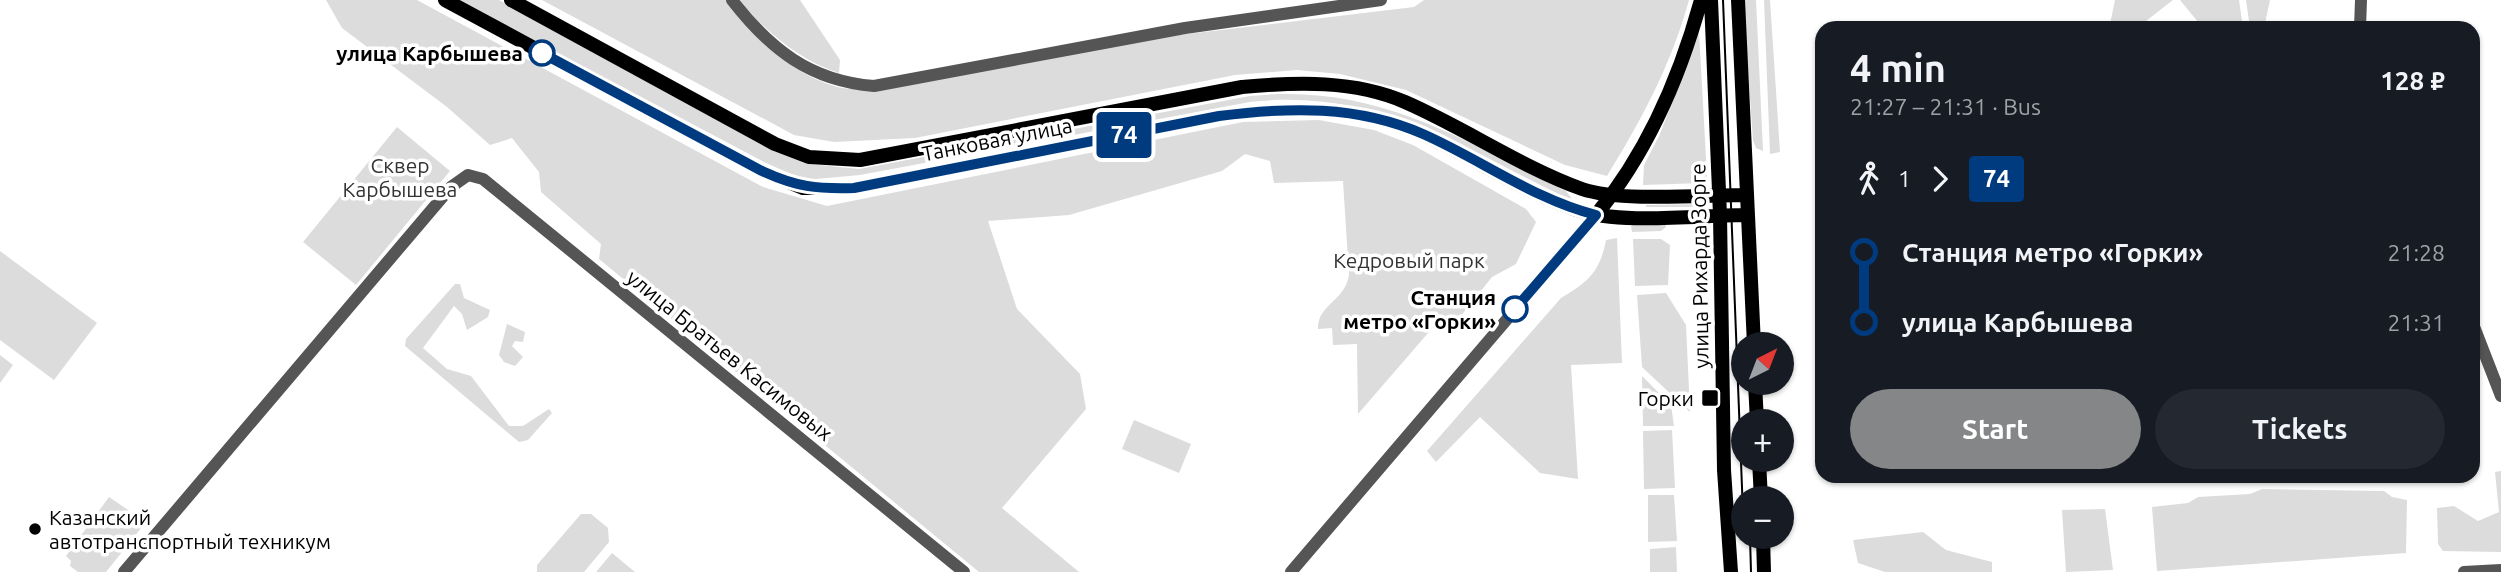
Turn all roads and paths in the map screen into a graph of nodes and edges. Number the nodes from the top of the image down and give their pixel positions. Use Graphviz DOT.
graph roads {
  1 [pos="445,0"];
  2 [pos="511,0"];
  3 [pos="732,0"];
  4 [pos="1381,0"];
  5 [pos="1701,0"];
  6 [pos="1711,0"];
  7 [pos="1738,0"];
  8 [pos="2361,0"];
  9 [pos="2360,21"];
  10 [pos="1612,195"];
  11 [pos="1719,195"];
  12 [pos="1747,195"];
  13 [pos="1596,215"];
  14 [pos="1720,215"];
  15 [pos="1748,215"];
  16 [pos="1753,332"];
  17 [pos="2480,342"];
  18 [pos="2501,396"];
  19 [pos="1763,549"];
  20 [pos="2499,570"];
  21 [pos="124,572"];
  22 [pos="964,572"];
  23 [pos="1291,572"];
  24 [pos="1731,572"];
  25 [pos="1764,572"];
  26 [pos="2464,572"];
  1 -- 13 [label="main road, Танковая улица"];
  2 -- 10 [label="main road, Танковая улица"];
  3 -- 4 [label="street"];
  5 -- 10 [label="main road"];
  6 -- 11 [label="main road, улица Рихарда Зорге"];
  7 -- 12 [label="main road"];
  8 -- 9 [label="street"];
  10 -- 11 [label="main road, Танковая улица"];
  10 -- 13 [label="main road"];
  11 -- 12 [label="main road, Танковая улица"];
  11 -- 14 [label="main road, улица Рихарда Зорге"];
  12 -- 15 [label="main road"];
  13 -- 14 [label="main road, Танковая улица"];
  13 -- 23 [label="street"];
  14 -- 15 [label="main road, Танковая улица"];
  14 -- 24 [label="main road, улица Рихарда Зорге"];
  15 -- 16 [label="main road"];
  17 -- 18 [label="street"];
  19 -- 25 [label="main road"];
  20 -- 26 [label="street"];
  21 -- 22 [label="street, улица Братьев Касимовых"];
}
